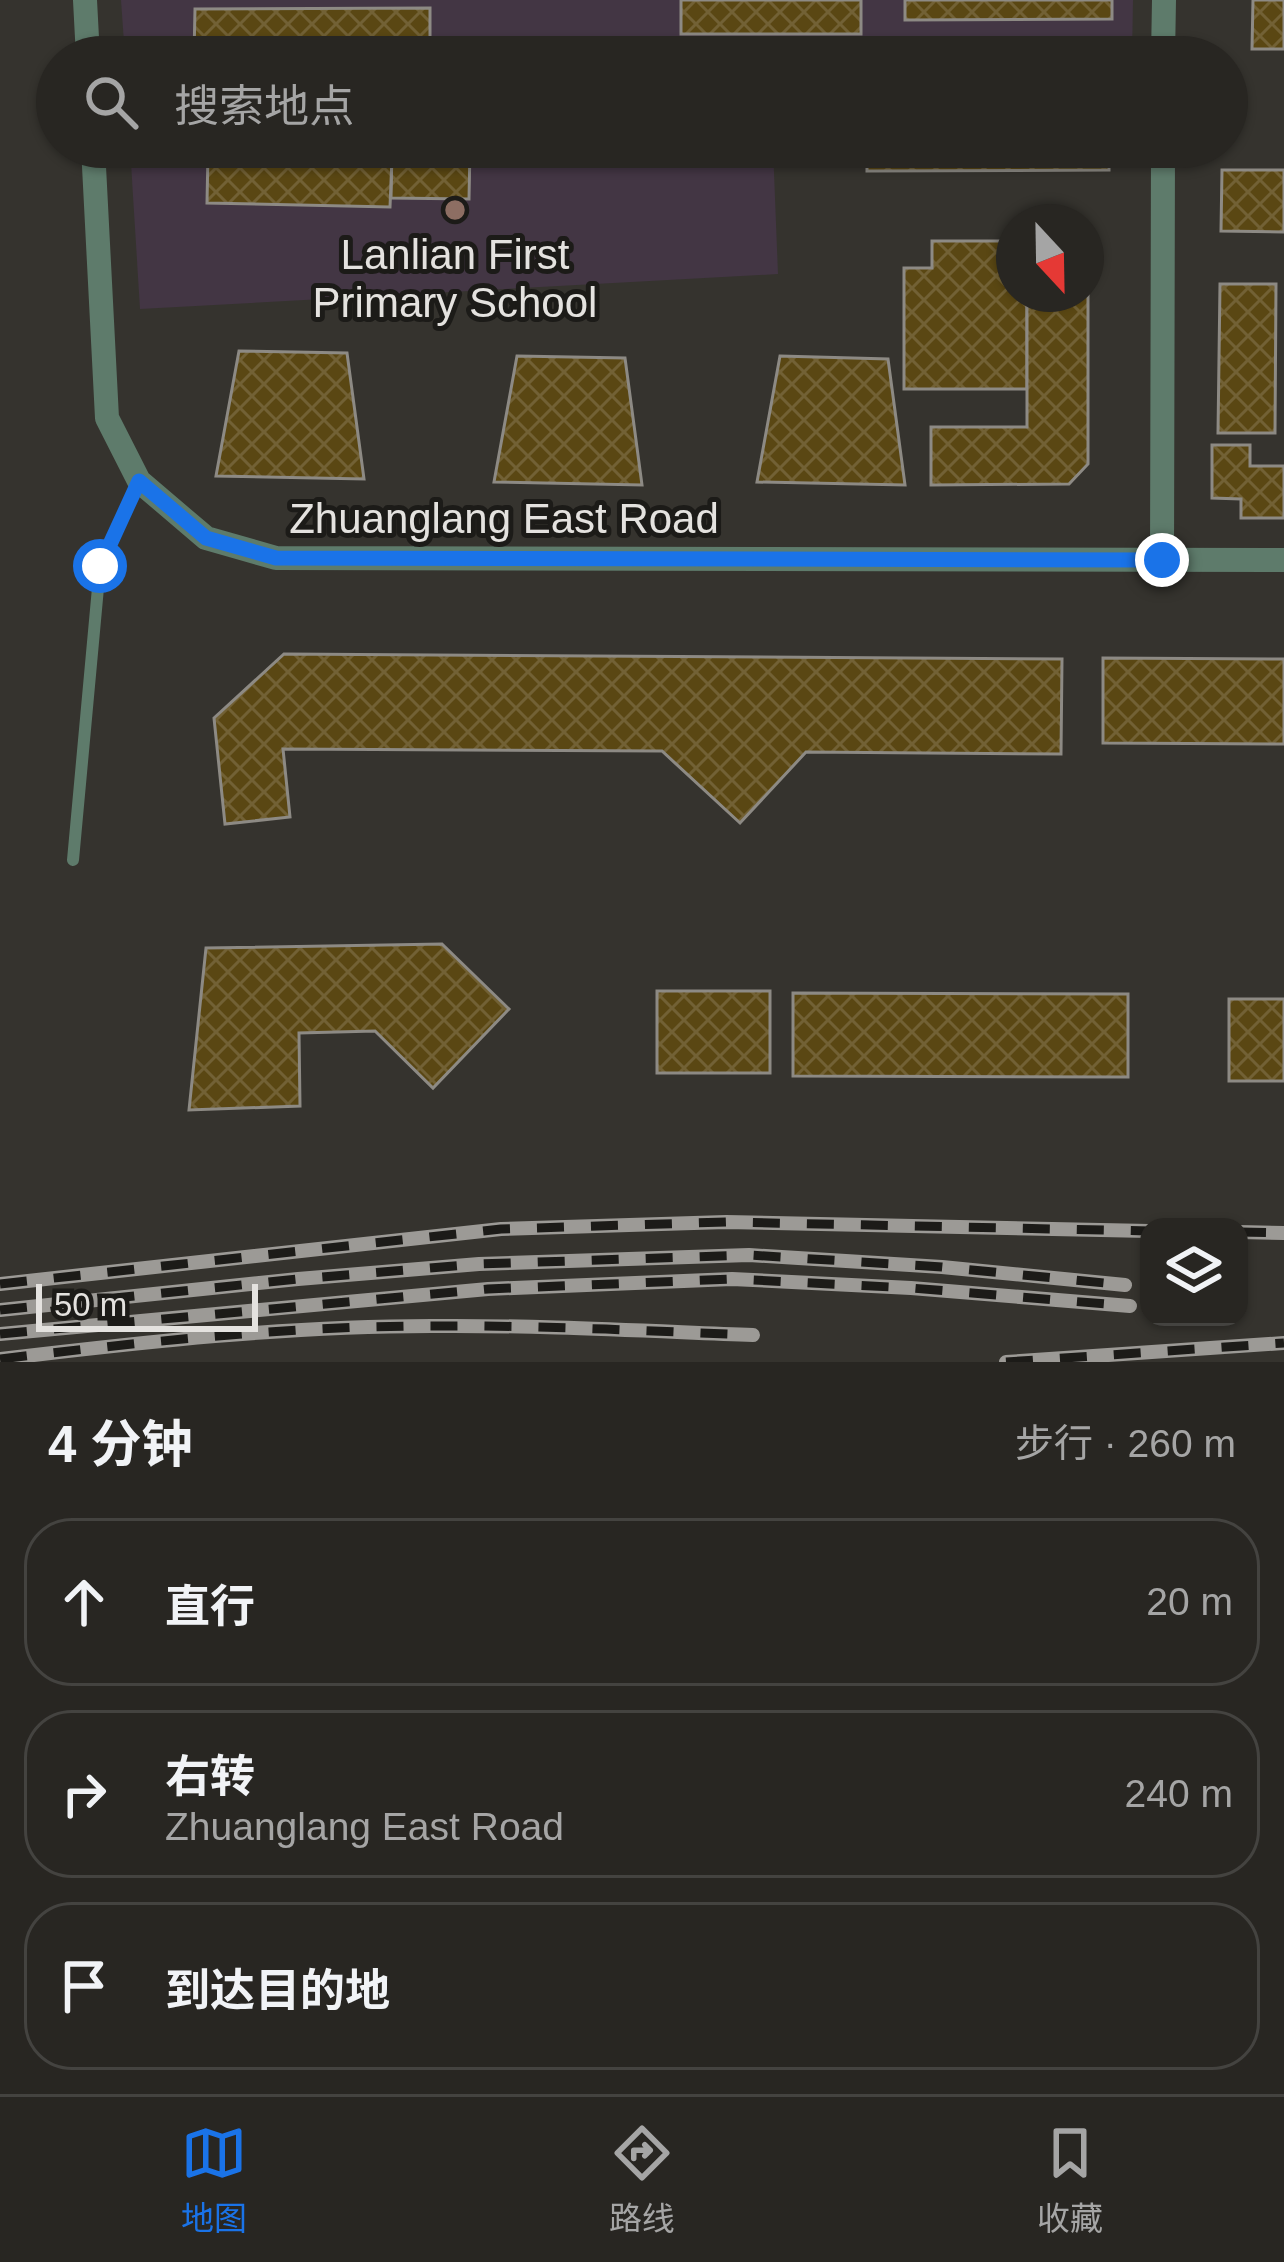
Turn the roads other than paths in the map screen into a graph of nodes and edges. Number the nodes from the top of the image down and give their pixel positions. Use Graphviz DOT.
graph roads {
  1 [pos="85,0"];
  2 [pos="1164,0"];
  3 [pos="87,36"];
  4 [pos="1163,36"];
  5 [pos="94,168"];
  6 [pos="1163,168"];
  7 [pos="139,481"];
  8 [pos="1162,560"];
  9 [pos="1284,560"];
  10 [pos="73,860"];
  1 -- 3 [label="street"];
  2 -- 4 [label="street"];
  5 -- 7 [label="street, Zhuanglang East Road"];
  6 -- 8 [label="street"];
  7 -- 8 [label="street, Zhuanglang East Road"];
  7 -- 10 [label="lane"];
  8 -- 9 [label="street, Zhuanglang East Road"];
}
